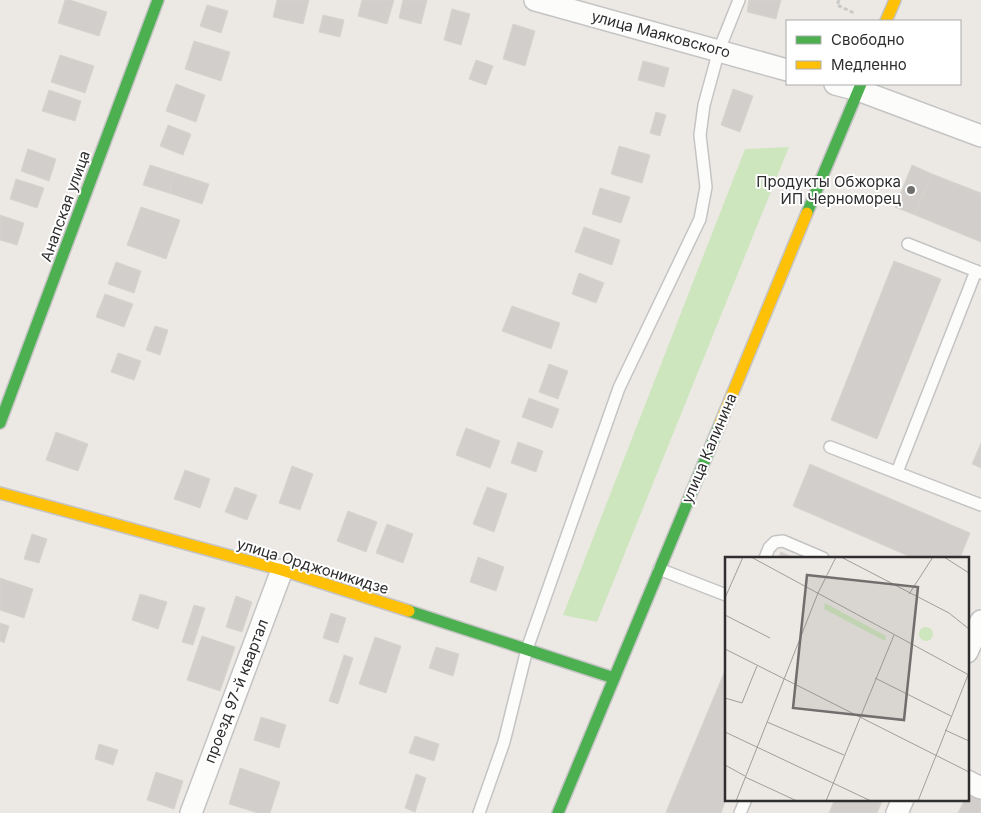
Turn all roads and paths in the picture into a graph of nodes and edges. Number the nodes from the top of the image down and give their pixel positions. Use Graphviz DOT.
graph roads {
  1 [pos="158,0"];
  2 [pos="535,0"];
  3 [pos="739,0"];
  4 [pos="839,0"];
  5 [pos="895,0"];
  6 [pos="854,13"];
  7 [pos="886,20"];
  8 [pos="719,50"];
  9 [pos="786,70"];
  10 [pos="843,85"];
  11 [pos="859,87"];
  12 [pos="981,136"];
  13 [pos="908,244"];
  14 [pos="979,272"];
  15 [pos="0,423"];
  16 [pos="830,446"];
  17 [pos="896,472"];
  18 [pos="0,493"];
  19 [pos="981,505"];
  20 [pos="765,557"];
  21 [pos="821,557"];
  22 [pos="659,569"];
  23 [pos="282,570"];
  24 [pos="725,595"];
  25 [pos="976,620"];
  26 [pos="968,648"];
  27 [pos="527,649"];
  28 [pos="614,678"];
  29 [pos="968,782"];
  30 [pos="981,788"];
  31 [pos="746,800"];
  32 [pos="903,800"];
  33 [pos="191,813"];
  34 [pos="479,813"];
  35 [pos="558,813"];
  36 [pos="740,813"];
  37 [pos="897,813"];
  1 -- 15 [label="street, Анапская улица"];
  2 -- 8 [label="street, улица Маяковского"];
  3 -- 8 [label="lane"];
  4 -- 6 [label="path"];
  5 -- 7 [label="street"];
  8 -- 9 [label="street, улица Маяковского"];
  8 -- 27 [label="lane"];
  10 -- 11 [label="street"];
  11 -- 12 [label="street"];
  11 -- 22 [label="street, улица Калинина"];
  13 -- 14 [label="lane"];
  14 -- 17 [label="lane"];
  16 -- 17 [label="lane"];
  17 -- 19 [label="lane"];
  18 -- 23 [label="street, улица Орджоникидзе"];
  20 -- 21 [label="lane"];
  22 -- 24 [label="lane"];
  22 -- 28 [label="street, улица Калинина"];
  23 -- 27 [label="street, улица Орджоникидзе"];
  23 -- 33 [label="street, проезд 97-й квартал"];
  25 -- 26 [label="street"];
  27 -- 28 [label="street, улица Орджоникидзе"];
  27 -- 34 [label="lane"];
  28 -- 35 [label="street, улица Калинина"];
  29 -- 30 [label="street"];
  31 -- 36 [label="lane"];
  32 -- 37 [label="street"];
}
